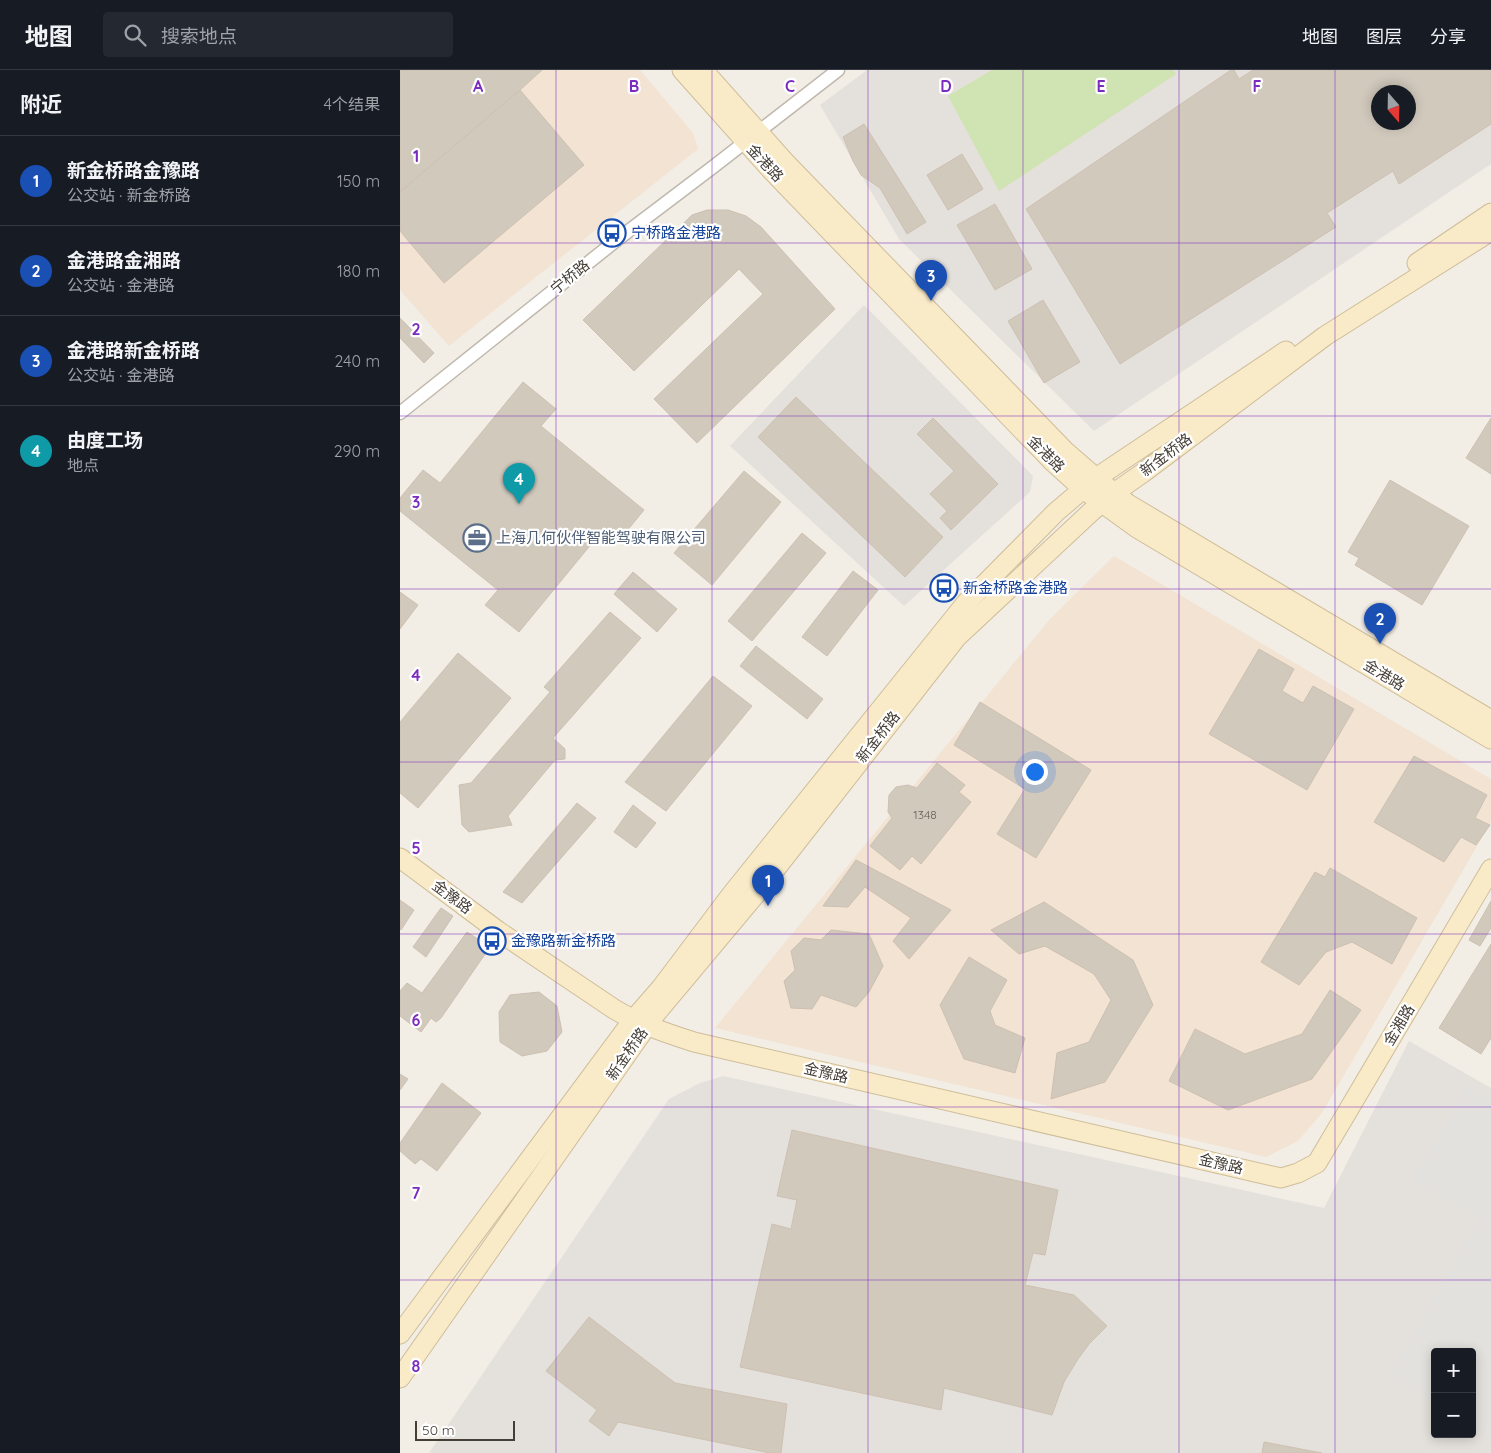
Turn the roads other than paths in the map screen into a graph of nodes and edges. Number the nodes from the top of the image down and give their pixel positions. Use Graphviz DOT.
graph roads {
  1 [pos="682,70"];
  2 [pos="703,70"];
  3 [pos="838,70"];
  4 [pos="752,137"];
  5 [pos="1491,214"];
  6 [pos="1491,231"];
  7 [pos="400,414"];
  8 [pos="1089,483"];
  9 [pos="1107,498"];
  10 [pos="1491,720"];
  11 [pos="1491,738"];
  12 [pos="400,858"];
  13 [pos="1491,869"];
  14 [pos="640,1023"];
  15 [pos="1298,1173"];
  16 [pos="400,1334"];
  17 [pos="400,1378"];
  1 -- 4 [label="street, 金港路"];
  2 -- 4 [label="street, 金港路"];
  3 -- 4 [label="street, 宁桥路"];
  4 -- 7 [label="street, 宁桥路"];
  4 -- 8 [label="street, 金港路"];
  5 -- 8 [label="street, 新金桥路"];
  6 -- 9 [label="street, 新金桥路"];
  8 -- 9 [label="street, 金港路"];
  8 -- 14 [label="street, 新金桥路"];
  9 -- 10 [label="street, 金港路"];
  9 -- 11 [label="street, 金港路"];
  9 -- 14 [label="street, 新金桥路"];
  12 -- 14 [label="street, 金豫路"];
  13 -- 15 [label="street, 金湘路"];
  14 -- 15 [label="street, 金豫路"];
  14 -- 16 [label="street, 新金桥路"];
  14 -- 17 [label="street, 新金桥路"];
}
